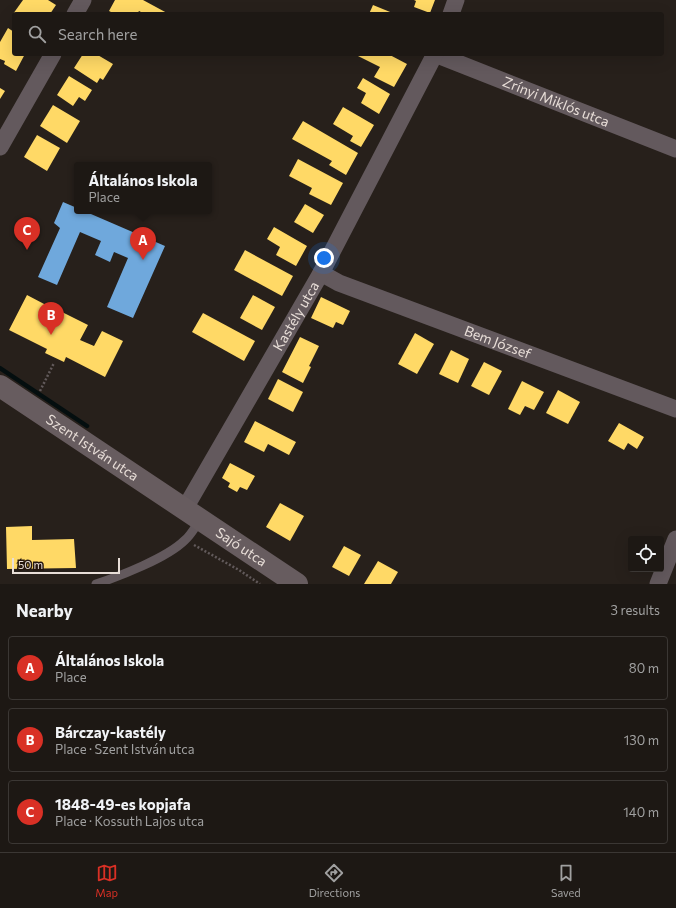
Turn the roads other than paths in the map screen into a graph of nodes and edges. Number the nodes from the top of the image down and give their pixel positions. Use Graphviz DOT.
graph roads {
  1 [pos="83,0"];
  2 [pos="456,0"];
  3 [pos="76,12"];
  4 [pos="452,12"];
  5 [pos="52,56"];
  6 [pos="434,56"];
  7 [pos="440,56"];
  8 [pos="0,147"];
  9 [pos="676,149"];
  10 [pos="321,273"];
  11 [pos="0,386"];
  12 [pos="676,409"];
  13 [pos="192,515"];
  14 [pos="676,539"];
  15 [pos="96,584"];
  16 [pos="297,584"];
  17 [pos="658,584"];
  1 -- 3 [label="street"];
  2 -- 4 [label="street"];
  5 -- 8 [label="street"];
  6 -- 10 [label="street, Kastély utca"];
  7 -- 9 [label="street, Zrínyi Miklós utca"];
  10 -- 12 [label="street, Bem József"];
  10 -- 13 [label="street, Kastély utca"];
  11 -- 13 [label="main road, Szent István utca"];
  13 -- 15 [label="lane"];
  13 -- 16 [label="main road, Sajó utca"];
  14 -- 17 [label="street"];
}
